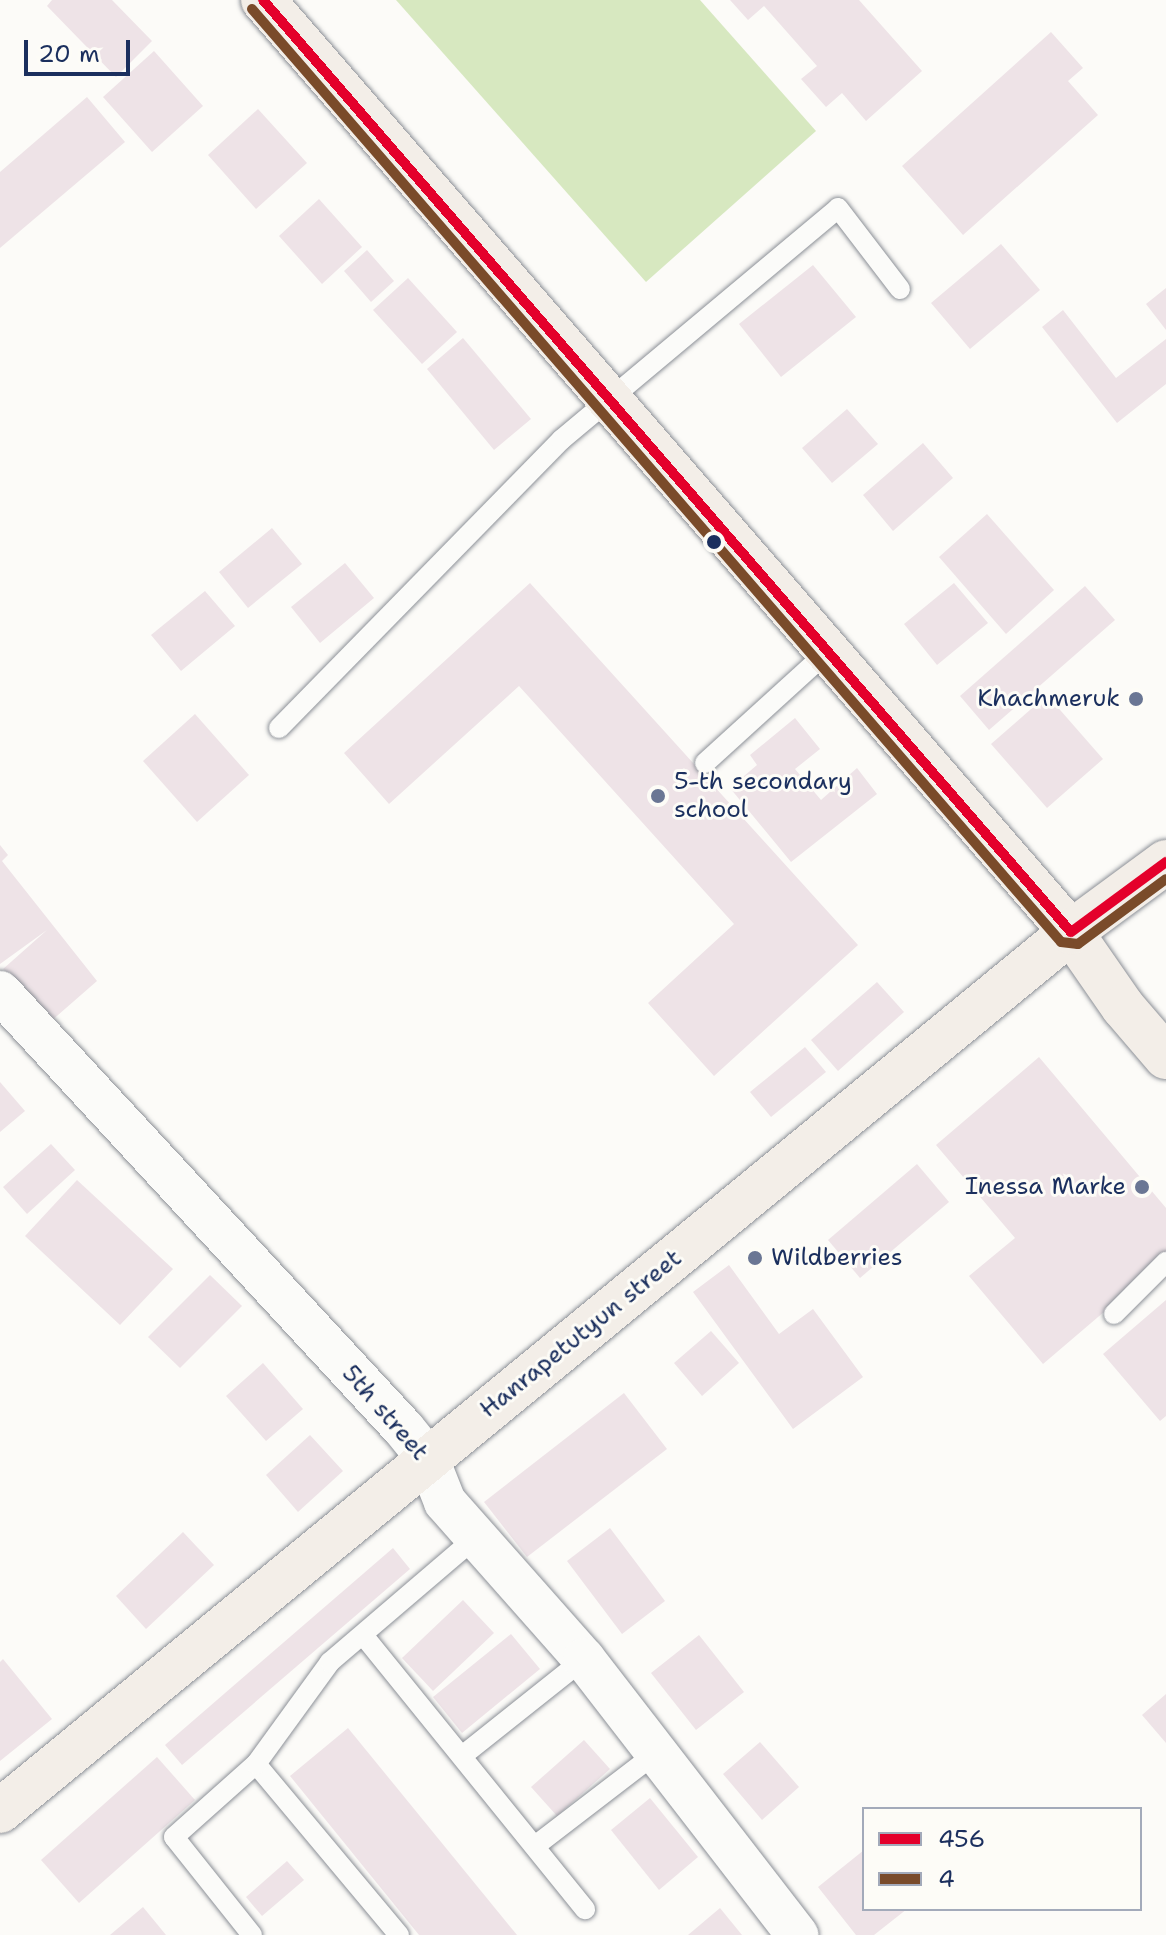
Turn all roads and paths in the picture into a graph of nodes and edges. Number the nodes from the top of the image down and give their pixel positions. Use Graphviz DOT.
graph roads {
  1 [pos="263,0"];
  2 [pos="900,289"];
  3 [pos="609,399"];
  4 [pos="828,651"];
  5 [pos="279,728"];
  6 [pos="705,763"];
  7 [pos="1166,862"];
  8 [pos="1071,932"];
  9 [pos="0,992"];
  10 [pos="1166,1057"];
  11 [pos="1166,1262"];
  12 [pos="1114,1314"];
  13 [pos="428,1459"];
  14 [pos="475,1538"];
  15 [pos="363,1635"];
  16 [pos="584,1659"];
  17 [pos="656,1753"];
  18 [pos="462,1756"];
  19 [pos="256,1764"];
  20 [pos="0,1811"];
  21 [pos="535,1846"];
  22 [pos="585,1909"];
  23 [pos="252,1935"];
  24 [pos="399,1935"];
  25 [pos="797,1935"];
  1 -- 3 [label="main road"];
  2 -- 3 [label="lane"];
  3 -- 4 [label="main road"];
  3 -- 5 [label="lane"];
  4 -- 6 [label="lane"];
  4 -- 8 [label="main road"];
  7 -- 8 [label="main road, Hanrapetutyun street"];
  8 -- 10 [label="main road"];
  8 -- 13 [label="main road, Hanrapetutyun street"];
  9 -- 13 [label="street, 5th street"];
  11 -- 12 [label="lane"];
  13 -- 14 [label="street, 5th street"];
  13 -- 20 [label="main road, Hanrapetutyun street"];
  14 -- 15 [label="lane"];
  14 -- 16 [label="street, 5th street"];
  15 -- 18 [label="lane"];
  15 -- 19 [label="lane"];
  16 -- 17 [label="street, 5th street"];
  16 -- 18 [label="lane"];
  17 -- 21 [label="lane"];
  17 -- 25 [label="street, 5th street"];
  18 -- 21 [label="lane"];
  19 -- 23 [label="lane"];
  19 -- 24 [label="lane"];
  21 -- 22 [label="lane"];
}
